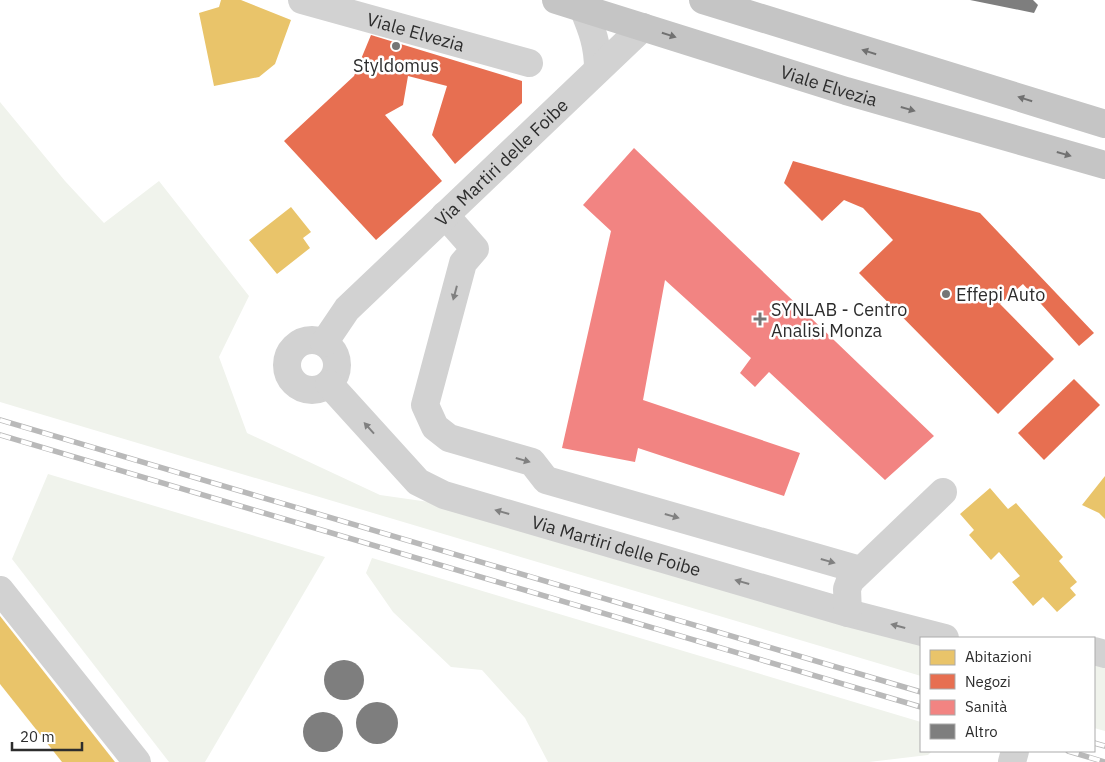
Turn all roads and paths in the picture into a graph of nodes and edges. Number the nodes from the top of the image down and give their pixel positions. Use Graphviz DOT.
graph roads {
  1 [pos="302,0"];
  2 [pos="556,0"];
  3 [pos="703,0"];
  4 [pos="583,8"];
  5 [pos="643,27"];
  6 [pos="529,63"];
  7 [pos="598,69"];
  8 [pos="1105,124"];
  9 [pos="1105,166"];
  10 [pos="446,215"];
  11 [pos="324,343"];
  12 [pos="329,384"];
  13 [pos="943,492"];
  14 [pos="860,570"];
  15 [pos="0,590"];
  16 [pos="848,613"];
  17 [pos="941,637"];
  18 [pos="138,762"];
  1 -- 6 [label="street, Viale Elvezia"];
  2 -- 4 [label="main road, Viale Elvezia"];
  8 -- 3 [label="main road, one-way"];
  4 -- 5 [label="main road, Viale Elvezia"];
  4 -- 7 [label="street"];
  5 -- 7 [label="street, Via Martiri delle Foibe"];
  5 -- 9 [label="main road, Viale Elvezia, one-way"];
  7 -- 10 [label="street, Via Martiri delle Foibe"];
  10 -- 11 [label="street, Via Martiri delle Foibe"];
  10 -- 14 [label="street, one-way"];
  11 -- 12 [label="street"];
  11 -- 12 [label="street"];
  16 -- 12 [label="street, Via Martiri delle Foibe, one-way"];
  13 -- 14 [label="street"];
  14 -- 16 [label="street"];
  15 -- 18 [label="street"];
  17 -- 16 [label="street, Via Martiri delle Foibe, one-way"];
}
